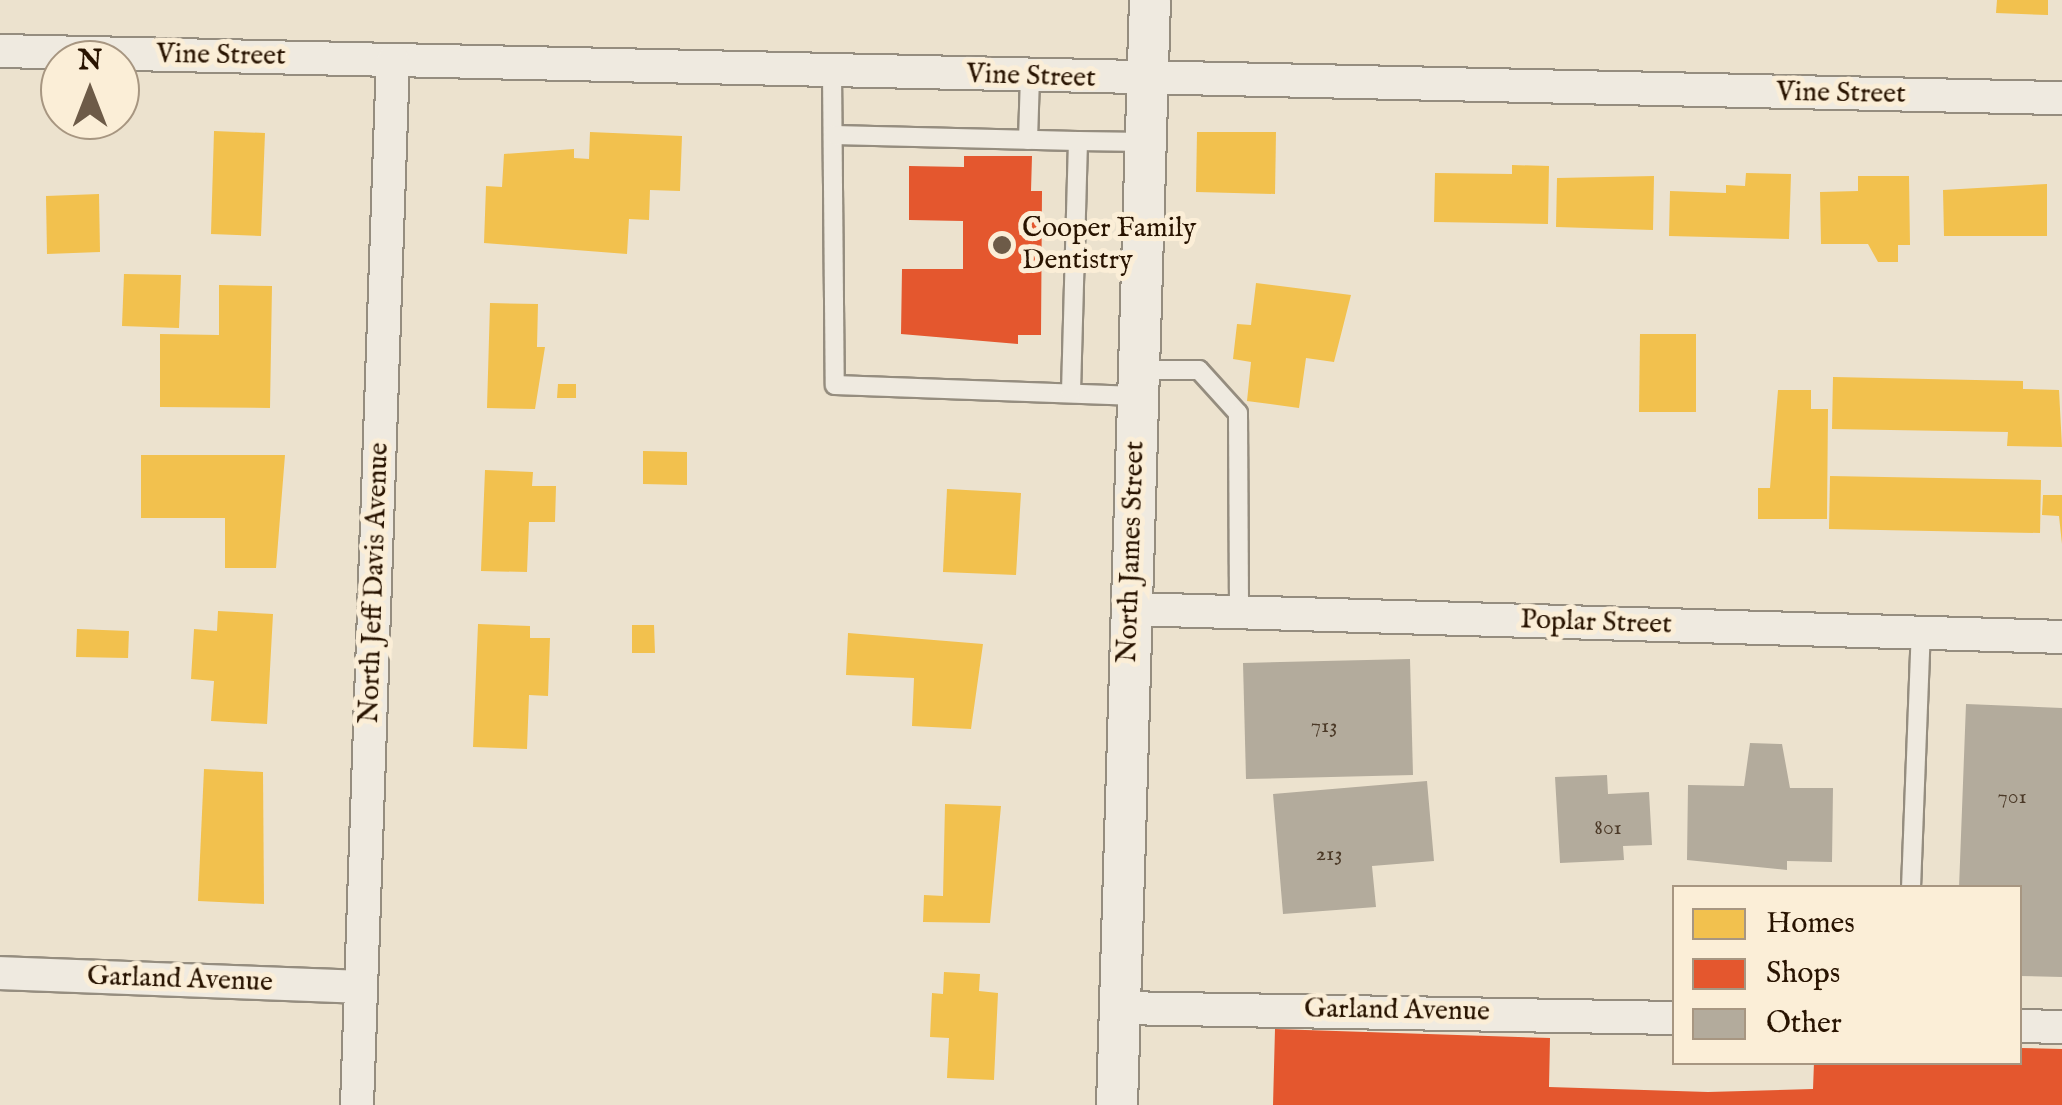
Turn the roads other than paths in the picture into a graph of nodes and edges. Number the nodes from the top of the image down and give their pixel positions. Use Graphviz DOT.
graph roads {
  1 [pos="1150,0"];
  2 [pos="0,50"];
  3 [pos="393,61"];
  4 [pos="832,72"];
  5 [pos="1030,78"];
  6 [pos="1147,80"];
  7 [pos="2062,98"];
  8 [pos="832,135"];
  9 [pos="1028,140"];
  10 [pos="1078,141"];
  11 [pos="1145,142"];
  12 [pos="1138,383"];
  13 [pos="1072,393"];
  14 [pos="1131,609"];
  15 [pos="1240,612"];
  16 [pos="1921,632"];
  17 [pos="2062,637"];
  18 [pos="1911,885"];
  19 [pos="0,973"];
  20 [pos="361,986"];
  21 [pos="1120,1008"];
  22 [pos="1672,1018"];
  23 [pos="2022,1026"];
  24 [pos="2062,1027"];
  25 [pos="357,1105"];
  26 [pos="1118,1105"];
  1 -- 6 [label="street, North James Street"];
  2 -- 3 [label="street, Vine Street"];
  3 -- 4 [label="street, Vine Street"];
  3 -- 20 [label="street, North Jeff Davis Avenue"];
  4 -- 5 [label="street, Vine Street"];
  4 -- 8 [label="lane"];
  5 -- 6 [label="street, Vine Street"];
  5 -- 9 [label="lane"];
  6 -- 7 [label="street, Vine Street"];
  6 -- 11 [label="street, North James Street"];
  8 -- 9 [label="lane"];
  8 -- 13 [label="lane"];
  9 -- 10 [label="lane"];
  10 -- 11 [label="lane"];
  10 -- 13 [label="lane"];
  11 -- 12 [label="street, North James Street"];
  12 -- 13 [label="lane"];
  12 -- 14 [label="street, North James Street"];
  12 -- 15 [label="lane"];
  14 -- 15 [label="street, Poplar Street"];
  14 -- 21 [label="street, North James Street"];
  15 -- 16 [label="street, Poplar Street"];
  16 -- 17 [label="street, Poplar Street"];
  16 -- 18 [label="lane"];
  19 -- 20 [label="street, Garland Avenue"];
  20 -- 25 [label="street, North Jeff Davis Avenue"];
  21 -- 22 [label="street, Garland Avenue"];
  21 -- 26 [label="street, North James Street"];
  23 -- 24 [label="street"];
}
